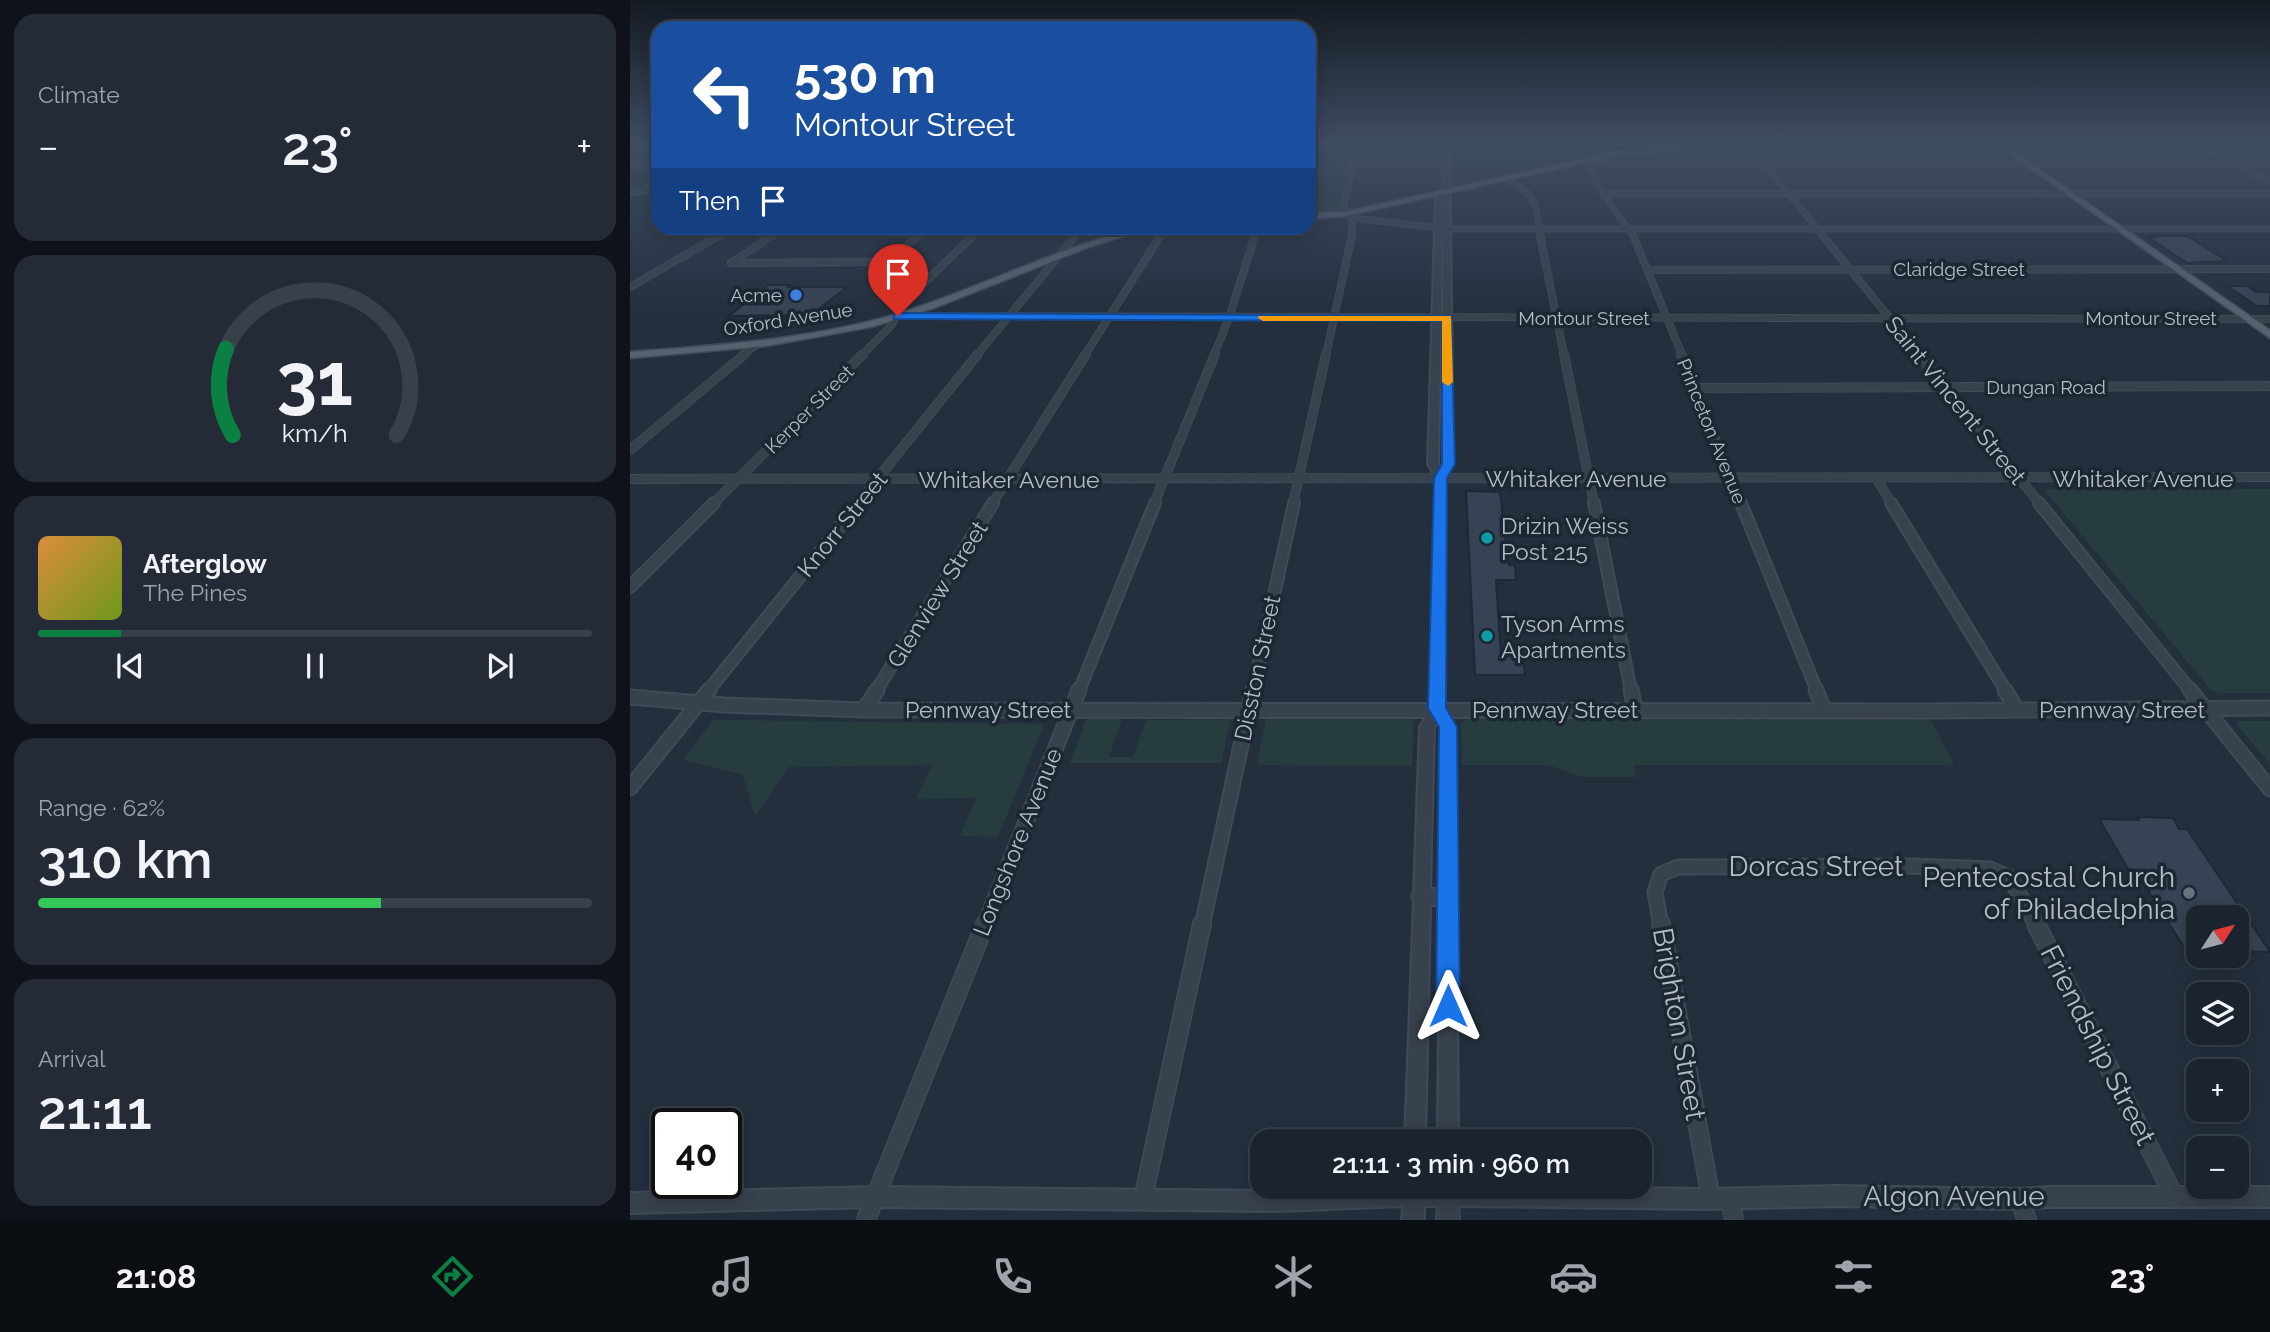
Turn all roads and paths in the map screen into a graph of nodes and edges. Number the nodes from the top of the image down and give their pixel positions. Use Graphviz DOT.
graph roads {
  1 [pos="1345,199"];
  2 [pos="1413,199"];
  3 [pos="1448,199"];
  4 [pos="1533,199"];
  5 [pos="1606,199"];
  6 [pos="1794,199"];
  7 [pos="2077,199"];
  8 [pos="1345,214"];
  9 [pos="1316,216"];
  10 [pos="1443,229"];
  11 [pos="1540,229"];
  12 [pos="1631,229"];
  13 [pos="1818,229"];
  14 [pos="2119,229"];
  15 [pos="2270,229"];
  16 [pos="720,235"];
  17 [pos="773,235"];
  18 [pos="919,235"];
  19 [pos="973,235"];
  20 [pos="1075,235"];
  21 [pos="1119,235"];
  22 [pos="1161,235"];
  23 [pos="1255,235"];
  24 [pos="1062,255"];
  25 [pos="2176,269"];
  26 [pos="2270,269"];
  27 [pos="1437,270"];
  28 [pos="1448,270"];
  29 [pos="1648,270"];
  30 [pos="1850,270"];
  31 [pos="630,287"];
  32 [pos="898,316"];
  33 [pos="1007,318"];
  34 [pos="1109,318"];
  35 [pos="1229,318"];
  36 [pos="1333,318"];
  37 [pos="1435,318"];
  38 [pos="1447,318"];
  39 [pos="1556,318"];
  40 [pos="1667,318"];
  41 [pos="1889,318"];
  42 [pos="2270,318"];
  43 [pos="2247,319"];
  44 [pos="2270,335"];
  45 [pos="757,344"];
  46 [pos="630,355"];
  47 [pos="2270,386"];
  48 [pos="1434,387"];
  49 [pos="1448,387"];
  50 [pos="1945,387"];
  51 [pos="1695,388"];
  52 [pos="630,450"];
  53 [pos="2270,477"];
  54 [pos="1298,478"];
  55 [pos="1441,478"];
  56 [pos="1590,478"];
  57 [pos="1731,478"];
  58 [pos="1876,478"];
  59 [pos="2019,478"];
  60 [pos="630,479"];
  61 [pos="739,479"];
  62 [pos="878,479"];
  63 [pos="1010,479"];
  64 [pos="1165,479"];
  65 [pos="630,587"];
  66 [pos="630,697"];
  67 [pos="701,701"];
  68 [pos="1437,708"];
  69 [pos="2204,708"];
  70 [pos="2270,708"];
  71 [pos="1070,709"];
  72 [pos="1635,709"];
  73 [pos="863,710"];
  74 [pos="1824,710"];
  75 [pos="2017,710"];
  76 [pos="1248,711"];
  77 [pos="630,788"];
  78 [pos="2270,789"];
  79 [pos="1683,867"];
  80 [pos="1990,869"];
  81 [pos="1420,897"];
  82 [pos="1448,897"];
  83 [pos="1415,1129"];
  84 [pos="1448,1129"];
  85 [pos="2174,1196"];
  86 [pos="876,1197"];
  87 [pos="1652,1197"];
  88 [pos="2270,1197"];
  89 [pos="1143,1199"];
  90 [pos="1308,1199"];
  91 [pos="1414,1199"];
  92 [pos="1448,1199"];
  93 [pos="1721,1199"];
  94 [pos="2019,1199"];
  95 [pos="630,1203"];
  96 [pos="866,1220"];
  97 [pos="1413,1220"];
  98 [pos="1448,1220"];
  99 [pos="1734,1220"];
  100 [pos="2027,1220"];
  1 -- 8 [label="street, Disston Street"];
  2 -- 8 [label="main road"];
  3 -- 10 [label="street"];
  4 -- 11 [label="street"];
  5 -- 12 [label="street, Princeton Avenue"];
  6 -- 13 [label="street, Saint Vincent Street"];
  7 -- 14 [label="main road"];
  8 -- 9 [label="main road"];
  8 -- 10 [label="street"];
  8 -- 36 [label="street, Disston Street"];
  10 -- 11 [label="street"];
  10 -- 27 [label="street"];
  10 -- 28 [label="street"];
  11 -- 12 [label="street"];
  11 -- 39 [label="street"];
  12 -- 13 [label="street"];
  12 -- 29 [label="street, Princeton Avenue"];
  13 -- 14 [label="street"];
  13 -- 30 [label="street, Saint Vincent Street"];
  14 -- 15 [label="street"];
  14 -- 25 [label="main road"];
  16 -- 31 [label="street"];
  17 -- 18 [label="street"];
  19 -- 32 [label="street, Kerper Street"];
  20 -- 24 [label="street, Knorr Street"];
  21 -- 24 [label="main road, Oxford Avenue"];
  22 -- 34 [label="street, Glenview Street"];
  23 -- 35 [label="street, Longshore Avenue"];
  24 -- 32 [label="main road, Oxford Avenue"];
  24 -- 33 [label="street, Knorr Street"];
  25 -- 26 [label="street, Claridge Street"];
  25 -- 30 [label="street, Claridge Street"];
  25 -- 43 [label="main road"];
  27 -- 28 [label="street"];
  27 -- 37 [label="street"];
  28 -- 38 [label="street"];
  29 -- 30 [label="street, Claridge Street"];
  29 -- 40 [label="street, Princeton Avenue"];
  30 -- 41 [label="street, Saint Vincent Street"];
  32 -- 33 [label="street, Montour Street"];
  32 -- 45 [label="main road, Oxford Avenue"];
  32 -- 61 [label="street, Kerper Street"];
  33 -- 34 [label="street, Montour Street"];
  33 -- 62 [label="street, Knorr Street"];
  34 -- 35 [label="street, Montour Street"];
  34 -- 63 [label="street, Glenview Street"];
  35 -- 36 [label="street, Montour Street"];
  35 -- 64 [label="street, Longshore Avenue"];
  36 -- 37 [label="street, Montour Street"];
  36 -- 54 [label="street, Disston Street"];
  37 -- 38 [label="street, Montour Street"];
  37 -- 48 [label="street"];
  38 -- 39 [label="street, Montour Street"];
  38 -- 49 [label="street"];
  39 -- 40 [label="street, Montour Street"];
  39 -- 56 [label="street"];
  40 -- 41 [label="street, Montour Street"];
  40 -- 51 [label="street, Princeton Avenue"];
  41 -- 43 [label="street, Montour Street"];
  41 -- 50 [label="street, Saint Vincent Street"];
  42 -- 43 [label="street, Montour Street"];
  43 -- 44 [label="main road"];
  45 -- 46 [label="main road, Oxford Avenue"];
  45 -- 52 [label="street"];
  47 -- 50 [label="street, Dungan Road"];
  48 -- 49 [label="street"];
  48 -- 55 [label="street"];
  49 -- 55 [label="street"];
  50 -- 51 [label="street, Dungan Road"];
  50 -- 59 [label="street, Saint Vincent Street"];
  51 -- 57 [label="street, Princeton Avenue"];
  53 -- 59 [label="street, Whitaker Avenue"];
  54 -- 55 [label="street, Whitaker Avenue"];
  54 -- 64 [label="street, Whitaker Avenue"];
  54 -- 76 [label="street, Disston Street"];
  55 -- 56 [label="street, Whitaker Avenue"];
  55 -- 68 [label="street"];
  56 -- 57 [label="street, Whitaker Avenue"];
  56 -- 72 [label="street"];
  57 -- 58 [label="street, Whitaker Avenue"];
  57 -- 74 [label="street, Princeton Avenue"];
  58 -- 59 [label="street, Whitaker Avenue"];
  58 -- 75 [label="street"];
  59 -- 69 [label="street, Saint Vincent Street"];
  60 -- 61 [label="street, Whitaker Avenue"];
  61 -- 62 [label="street, Whitaker Avenue"];
  61 -- 65 [label="street, Kerper Street"];
  62 -- 63 [label="street, Whitaker Avenue"];
  62 -- 67 [label="street, Knorr Street"];
  63 -- 64 [label="street, Whitaker Avenue"];
  63 -- 73 [label="street, Glenview Street"];
  64 -- 71 [label="street, Longshore Avenue"];
  66 -- 67 [label="street, Pennway Street"];
  67 -- 73 [label="street, Pennway Street"];
  67 -- 77 [label="street, Knorr Street"];
  68 -- 72 [label="street, Pennway Street"];
  68 -- 76 [label="street, Pennway Street"];
  68 -- 81 [label="street"];
  68 -- 82 [label="street"];
  69 -- 70 [label="street, Pennway Street"];
  69 -- 75 [label="street, Pennway Street"];
  69 -- 78 [label="street, Saint Vincent Street"];
  71 -- 73 [label="street, Pennway Street"];
  71 -- 76 [label="street, Pennway Street"];
  71 -- 86 [label="street, Longshore Avenue"];
  72 -- 74 [label="street, Pennway Street"];
  74 -- 75 [label="street, Pennway Street"];
  76 -- 89 [label="street, Disston Street"];
  79 -- 80 [label="street, Dorcas Street"];
  79 -- 93 [label="street, Brighton Street"];
  80 -- 85 [label="street, Friendship Street"];
  81 -- 82 [label="street"];
  81 -- 83 [label="street"];
  82 -- 84 [label="street"];
  85 -- 88 [label="street, Algon Avenue"];
  85 -- 94 [label="street, Algon Avenue"];
  86 -- 89 [label="street, Algon Avenue"];
  86 -- 95 [label="street, Algon Avenue"];
  86 -- 96 [label="street, Longshore Avenue"];
  87 -- 93 [label="street, Algon Avenue"];
  89 -- 90 [label="street, Algon Avenue"];
  91 -- 97 [label="street"];
  92 -- 98 [label="street"];
  93 -- 94 [label="street, Algon Avenue"];
  93 -- 99 [label="street, Brighton Street"];
  94 -- 100 [label="street"];
}
